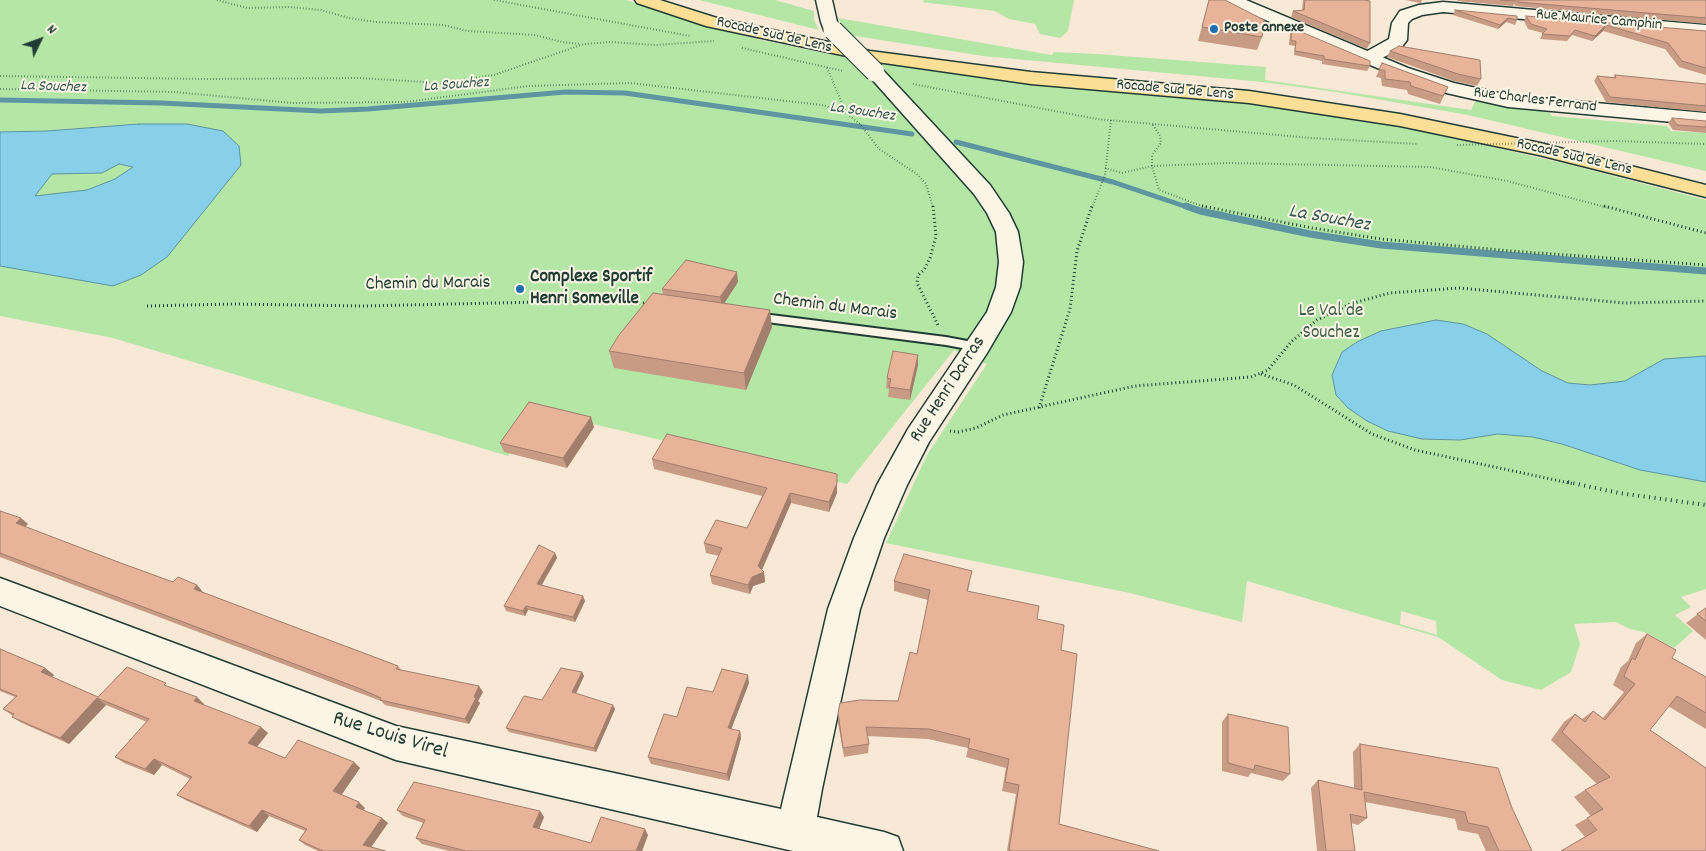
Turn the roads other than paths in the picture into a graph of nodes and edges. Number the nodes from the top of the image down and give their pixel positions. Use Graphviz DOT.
graph roads {
  1 [pos="643,0"];
  2 [pos="678,0"];
  3 [pos="824,0"];
  4 [pos="1232,0"];
  5 [pos="1443,4"];
  6 [pos="1706,30"];
  7 [pos="1368,58"];
  8 [pos="1706,119"];
  9 [pos="1706,178"];
  10 [pos="1706,190"];
  11 [pos="738,315"];
  12 [pos="978,347"];
  13 [pos="0,592"];
  14 [pos="796,833"];
  15 [pos="884,851"];
  1 -- 10 [label="highway, Rocade Sud de Lens"];
  2 -- 9 [label="highway, Rocade Sud de Lens"];
  3 -- 12 [label="street, Rue Henri Darras, bridge"];
  4 -- 7 [label="street, Rue Charles Ferrand"];
  5 -- 6 [label="street, Rue Maurice Camphin"];
  5 -- 7 [label="street, Rue Maurice Camphin"];
  7 -- 8 [label="street, Rue Charles Ferrand"];
  11 -- 12 [label="lane, Chemin du Marais"];
  12 -- 14 [label="street, Rue Henri Darras"];
  13 -- 14 [label="street, Rue Louis Virel"];
  14 -- 15 [label="street, Rue Louis Virel"];
}
